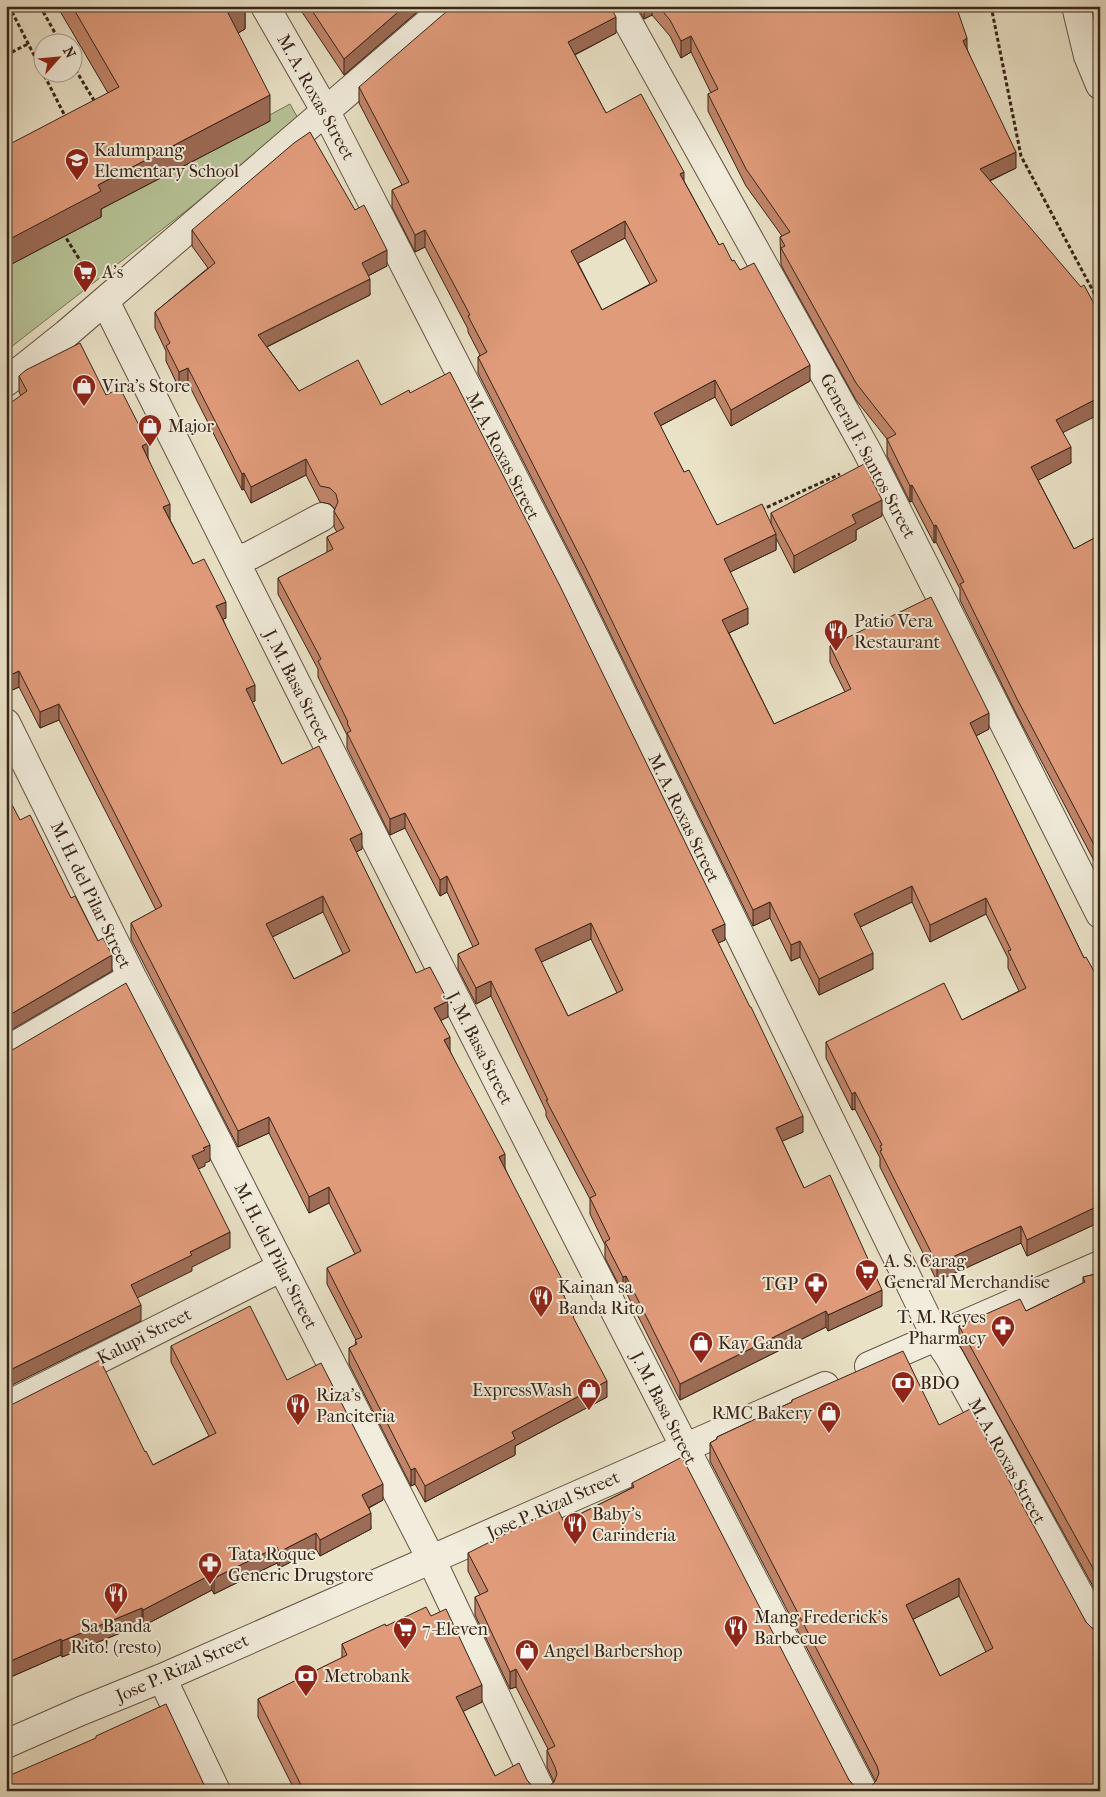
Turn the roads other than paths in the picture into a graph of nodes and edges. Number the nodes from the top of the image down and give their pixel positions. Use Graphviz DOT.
graph roads {
  1 [pos="265,6"];
  2 [pos="448,6"];
  3 [pos="619,6"];
  4 [pos="1076,6"];
  5 [pos="1100,85"];
  6 [pos="326,112"];
  7 [pos="105,301"];
  8 [pos="6,382"];
  9 [pos="322,517"];
  10 [pos="235,561"];
  11 [pos="6,723"];
  12 [pos="1100,914"];
  13 [pos="132,978"];
  14 [pos="6,1051"];
  15 [pos="1100,1265"];
  16 [pos="282,1267"];
  17 [pos="936,1337"];
  18 [pos="6,1406"];
  19 [pos="684,1447"];
  20 [pos="431,1559"];
  21 [pos="1100,1632"];
  22 [pos="162,1678"];
  23 [pos="6,1744"];
  24 [pos="216,1791"];
  25 [pos="541,1791"];
  26 [pos="863,1791"];
  1 -- 6 [label="street, M. A. Roxas Street"];
  2 -- 6 [label="street"];
  3 -- 12 [label="street, General F. Santos Street"];
  4 -- 5 [label="street"];
  6 -- 7 [label="street"];
  6 -- 17 [label="street, M. A. Roxas Street"];
  7 -- 8 [label="street"];
  7 -- 10 [label="street, J. M. Basa Street"];
  9 -- 10 [label="street"];
  10 -- 19 [label="street, J. M. Basa Street"];
  11 -- 13 [label="street, M. H. del Pilar Street"];
  13 -- 14 [label="street"];
  13 -- 16 [label="street, M. H. del Pilar Street"];
  15 -- 17 [label="street, Jose P. Rizal Street"];
  16 -- 18 [label="street, Kalupi Street"];
  16 -- 20 [label="street, M. H. del Pilar Street"];
  17 -- 19 [label="street, Jose P. Rizal Street"];
  17 -- 21 [label="street, M. A. Roxas Street"];
  19 -- 20 [label="street, Jose P. Rizal Street"];
  19 -- 26 [label="street, J. M. Basa Street"];
  20 -- 22 [label="street, Jose P. Rizal Street"];
  20 -- 25 [label="street, M. H. del Pilar Street"];
  22 -- 23 [label="street, Jose P. Rizal Street"];
  22 -- 24 [label="street"];
}
